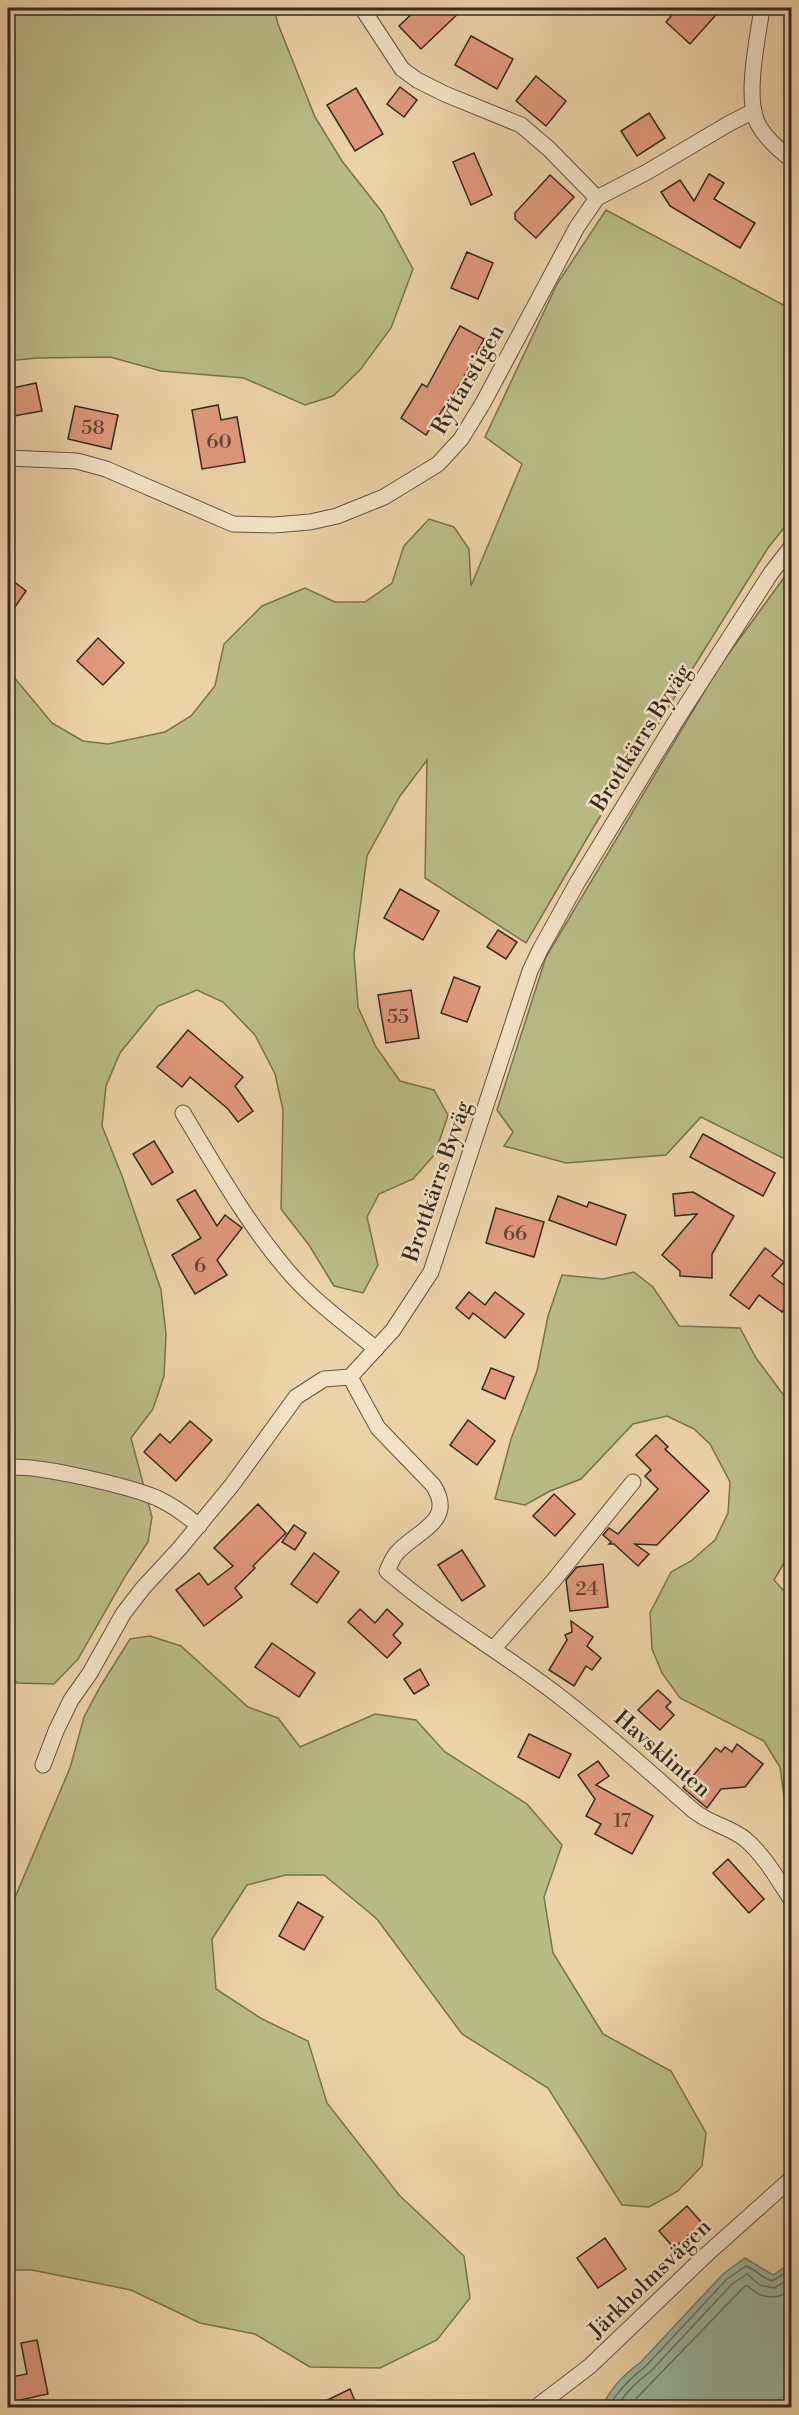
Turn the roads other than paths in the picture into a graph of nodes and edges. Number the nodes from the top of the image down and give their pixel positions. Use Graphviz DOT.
graph roads {
  1 [pos="362,8"];
  2 [pos="762,8"];
  3 [pos="754,111"];
  4 [pos="792,159"];
  5 [pos="597,198"];
  6 [pos="8,458"];
  7 [pos="792,546"];
  8 [pos="183,1113"];
  9 [pos="376,1349"];
  10 [pos="350,1377"];
  11 [pos="8,1468"];
  12 [pos="633,1482"];
  13 [pos="199,1526"];
  14 [pos="494,1648"];
  15 [pos="43,1765"];
  16 [pos="792,1901"];
  17 [pos="792,2178"];
  18 [pos="535,2408"];
  1 -- 5 [label="street"];
  2 -- 3 [label="street"];
  3 -- 4 [label="street"];
  3 -- 5 [label="street, Ryttarstigen"];
  5 -- 6 [label="street, Ryttarstigen"];
  7 -- 9 [label="street, Brottkärrs Byväg"];
  8 -- 9 [label="street"];
  9 -- 10 [label="street, Brottkärrs Byväg"];
  10 -- 13 [label="street"];
  10 -- 14 [label="street, Havsklinten"];
  11 -- 13 [label="street"];
  12 -- 14 [label="street"];
  13 -- 15 [label="street"];
  14 -- 16 [label="street, Havsklinten"];
  17 -- 18 [label="street, Järkholmsvägen"];
}
